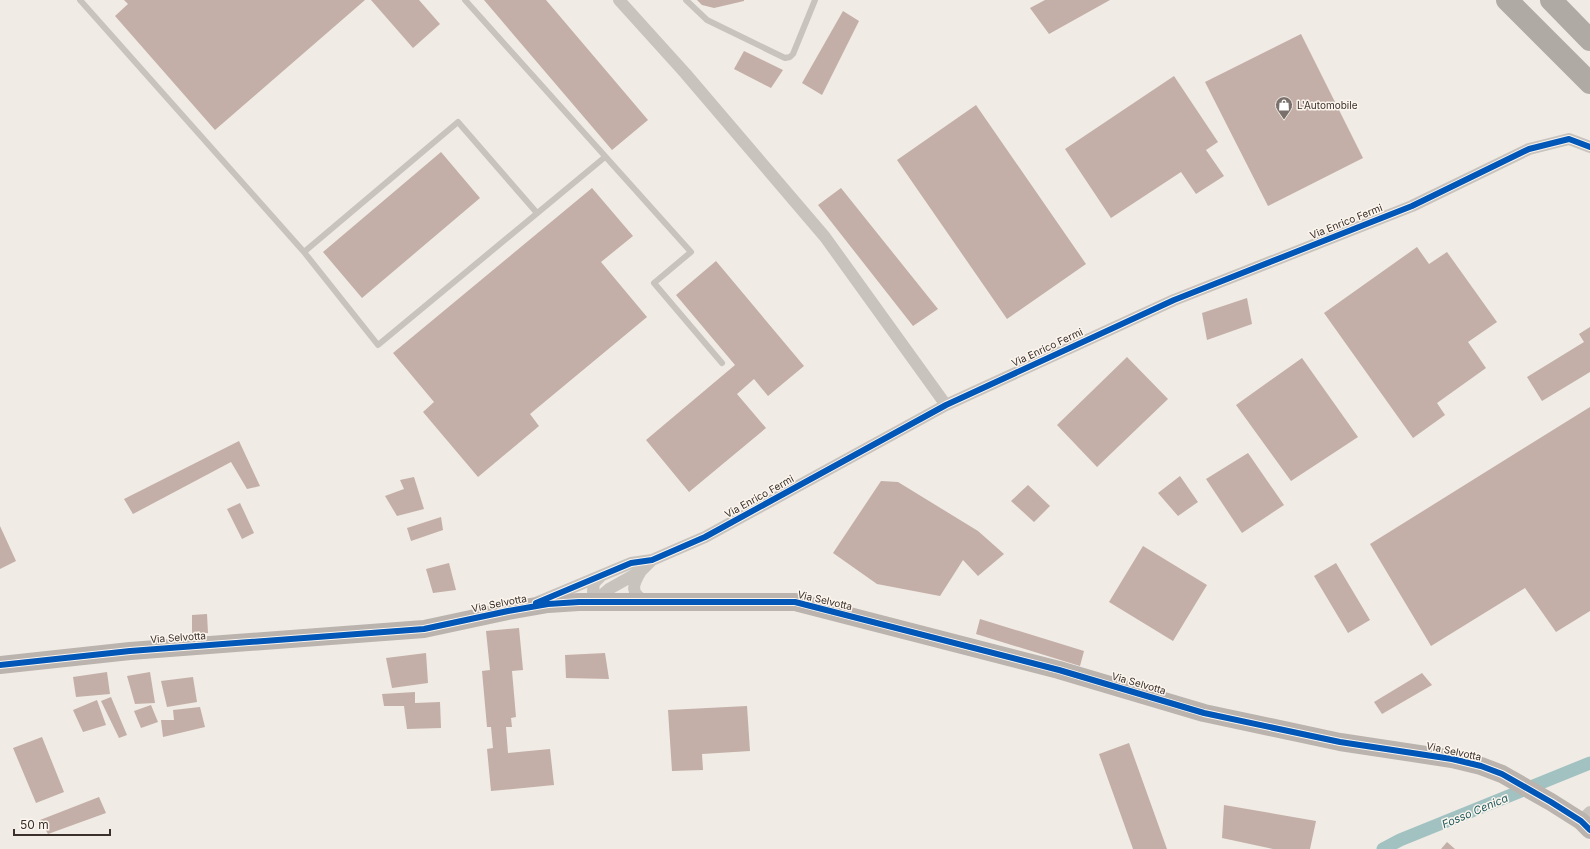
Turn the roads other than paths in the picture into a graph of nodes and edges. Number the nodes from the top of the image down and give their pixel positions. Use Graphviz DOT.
graph roads {
  1 [pos="80,0"];
  2 [pos="464,0"];
  3 [pos="619,0"];
  4 [pos="686,0"];
  5 [pos="815,0"];
  6 [pos="1507,0"];
  7 [pos="1551,0"];
  8 [pos="1590,40"];
  9 [pos="1590,83"];
  10 [pos="1590,147"];
  11 [pos="605,157"];
  12 [pos="537,213"];
  13 [pos="304,252"];
  14 [pos="722,363"];
  15 [pos="946,405"];
  16 [pos="652,560"];
  17 [pos="640,571"];
  18 [pos="602,575"];
  19 [pos="601,602"];
  20 [pos="646,602"];
  21 [pos="526,608"];
  22 [pos="0,666"];
  23 [pos="1587,821"];
  1 -- 13 [label="lane"];
  2 -- 11 [label="lane"];
  3 -- 15 [label="street"];
  4 -- 5 [label="lane"];
  6 -- 9 [label="highway"];
  7 -- 8 [label="highway"];
  10 -- 15 [label="street, Via Enrico Fermi"];
  11 -- 12 [label="lane"];
  11 -- 14 [label="lane"];
  12 -- 13 [label="lane"];
  12 -- 13 [label="lane"];
  15 -- 16 [label="street, Via Enrico Fermi"];
  16 -- 17 [label="street, Via Enrico Fermi"];
  16 -- 18 [label="street, Via Enrico Fermi"];
  17 -- 19 [label="street, Via Enrico Fermi"];
  17 -- 20 [label="street, Via Enrico Fermi"];
  18 -- 19 [label="street"];
  18 -- 21 [label="street, Via Enrico Fermi"];
  19 -- 20 [label="street, Via Selvotta"];
  19 -- 21 [label="street, Via Selvotta"];
  20 -- 23 [label="street, Via Selvotta"];
  21 -- 22 [label="street, Via Selvotta"];
}
